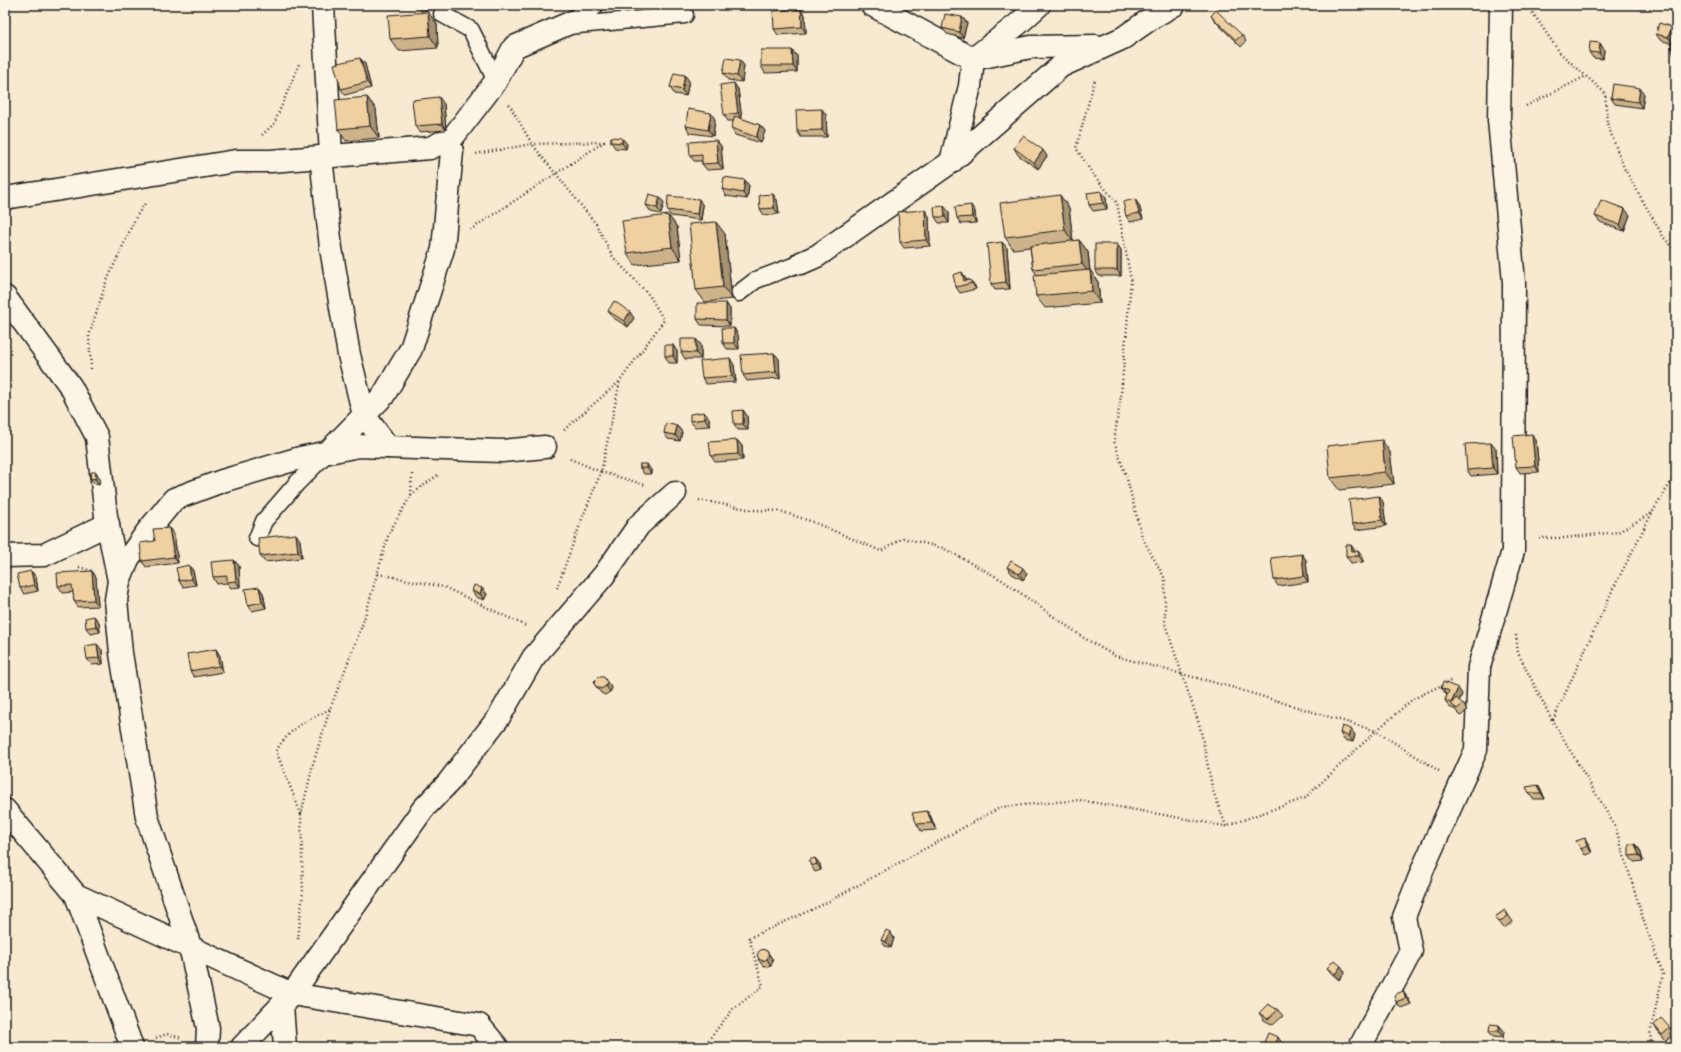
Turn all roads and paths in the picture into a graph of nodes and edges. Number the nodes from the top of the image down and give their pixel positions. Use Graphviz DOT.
graph roads {
  1 [pos="323,5"];
  2 [pos="592,5"];
  3 [pos="872,5"];
  4 [pos="1039,5"];
  5 [pos="1174,5"];
  6 [pos="1501,5"];
  7 [pos="1527,5"];
  8 [pos="442,14"];
  9 [pos="685,15"];
  10 [pos="560,27"];
  11 [pos="1105,46"];
  12 [pos="973,59"];
  13 [pos="300,63"];
  14 [pos="1586,76"];
  15 [pos="496,81"];
  16 [pos="1499,120"];
  17 [pos="532,144"];
  18 [pos="452,151"];
  19 [pos="326,156"];
  20 [pos="236,162"];
  21 [pos="951,162"];
  22 [pos="555,173"];
  23 [pos="5,198"];
  24 [pos="149,198"];
  25 [pos="443,249"];
  26 [pos="1676,251"];
  27 [pos="801,263"];
  28 [pos="740,293"];
  29 [pos="5,297"];
  30 [pos="91,371"];
  31 [pos="620,381"];
  32 [pos="364,415"];
  33 [pos="388,447"];
  34 [pos="544,447"];
  35 [pos="466,450"];
  36 [pos="328,452"];
  37 [pos="1676,474"];
  38 [pos="675,493"];
  39 [pos="1652,513"];
  40 [pos="813,522"];
  41 [pos="108,524"];
  42 [pos="1513,537"];
  43 [pos="257,538"];
  44 [pos="5,556"];
  45 [pos="44,556"];
  46 [pos="378,574"];
  47 [pos="119,581"];
  48 [pos="528,627"];
  49 [pos="1516,633"];
  50 [pos="1480,667"];
  51 [pos="1182,674"];
  52 [pos="330,709"];
  53 [pos="1552,720"];
  54 [pos="1376,731"];
  55 [pos="1461,783"];
  56 [pos="5,810"];
  57 [pos="301,815"];
  58 [pos="1226,826"];
  59 [pos="76,895"];
  60 [pos="190,946"];
  61 [pos="297,947"];
  62 [pos="287,999"];
  63 [pos="5,1043"];
  64 [pos="207,1045"];
  65 [pos="36,1047"];
  66 [pos="132,1047"];
  67 [pos="242,1047"];
  68 [pos="285,1047"];
  69 [pos="497,1047"];
  70 [pos="703,1047"];
  71 [pos="1360,1047"];
  72 [pos="1652,1047"];
  1 -- 19 [label="street"];
  2 -- 10 [label="street"];
  3 -- 12 [label="street"];
  4 -- 12 [label="street"];
  5 -- 11 [label="street"];
  6 -- 16 [label="street"];
  7 -- 14 [label="path"];
  8 -- 15 [label="lane"];
  9 -- 10 [label="lane"];
  10 -- 15 [label="street"];
  11 -- 12 [label="street"];
  11 -- 21 [label="street"];
  11 -- 51 [label="path"];
  12 -- 21 [label="street"];
  13 -- 20 [label="path"];
  14 -- 16 [label="path"];
  14 -- 26 [label="path"];
  15 -- 17 [label="path"];
  15 -- 19 [label="street"];
  16 -- 42 [label="street"];
  17 -- 18 [label="path"];
  17 -- 22 [label="path"];
  17 -- 22 [label="path"];
  18 -- 25 [label="street"];
  19 -- 20 [label="street"];
  19 -- 32 [label="street"];
  20 -- 23 [label="street"];
  21 -- 27 [label="street"];
  22 -- 25 [label="path"];
  22 -- 31 [label="path"];
  24 -- 30 [label="path"];
  25 -- 32 [label="street"];
  27 -- 28 [label="lane"];
  29 -- 41 [label="street"];
  31 -- 34 [label="path"];
  31 -- 34 [label="path"];
  32 -- 33 [label="street"];
  32 -- 36 [label="street"];
  33 -- 35 [label="street"];
  33 -- 36 [label="street"];
  34 -- 35 [label="street"];
  35 -- 46 [label="path"];
  36 -- 43 [label="lane"];
  36 -- 47 [label="street"];
  37 -- 39 [label="path"];
  38 -- 62 [label="street"];
  39 -- 42 [label="path"];
  39 -- 53 [label="path"];
  40 -- 51 [label="path"];
  41 -- 45 [label="street"];
  41 -- 47 [label="street"];
  42 -- 50 [label="street"];
  44 -- 45 [label="street"];
  45 -- 47 [label="path"];
  46 -- 48 [label="path"];
  46 -- 52 [label="path"];
  47 -- 60 [label="street"];
  49 -- 53 [label="path"];
  50 -- 54 [label="path"];
  50 -- 55 [label="street"];
  51 -- 54 [label="path"];
  51 -- 58 [label="path"];
  52 -- 57 [label="path"];
  52 -- 57 [label="path"];
  53 -- 72 [label="path"];
  54 -- 55 [label="path"];
  54 -- 58 [label="path"];
  55 -- 71 [label="street"];
  56 -- 59 [label="street"];
  57 -- 61 [label="path"];
  58 -- 70 [label="path"];
  59 -- 60 [label="street"];
  59 -- 66 [label="street"];
  60 -- 62 [label="street"];
  60 -- 64 [label="street"];
  62 -- 67 [label="street"];
  62 -- 68 [label="street"];
  62 -- 69 [label="street"];
  63 -- 65 [label="path"];
  64 -- 66 [label="path"];
}
